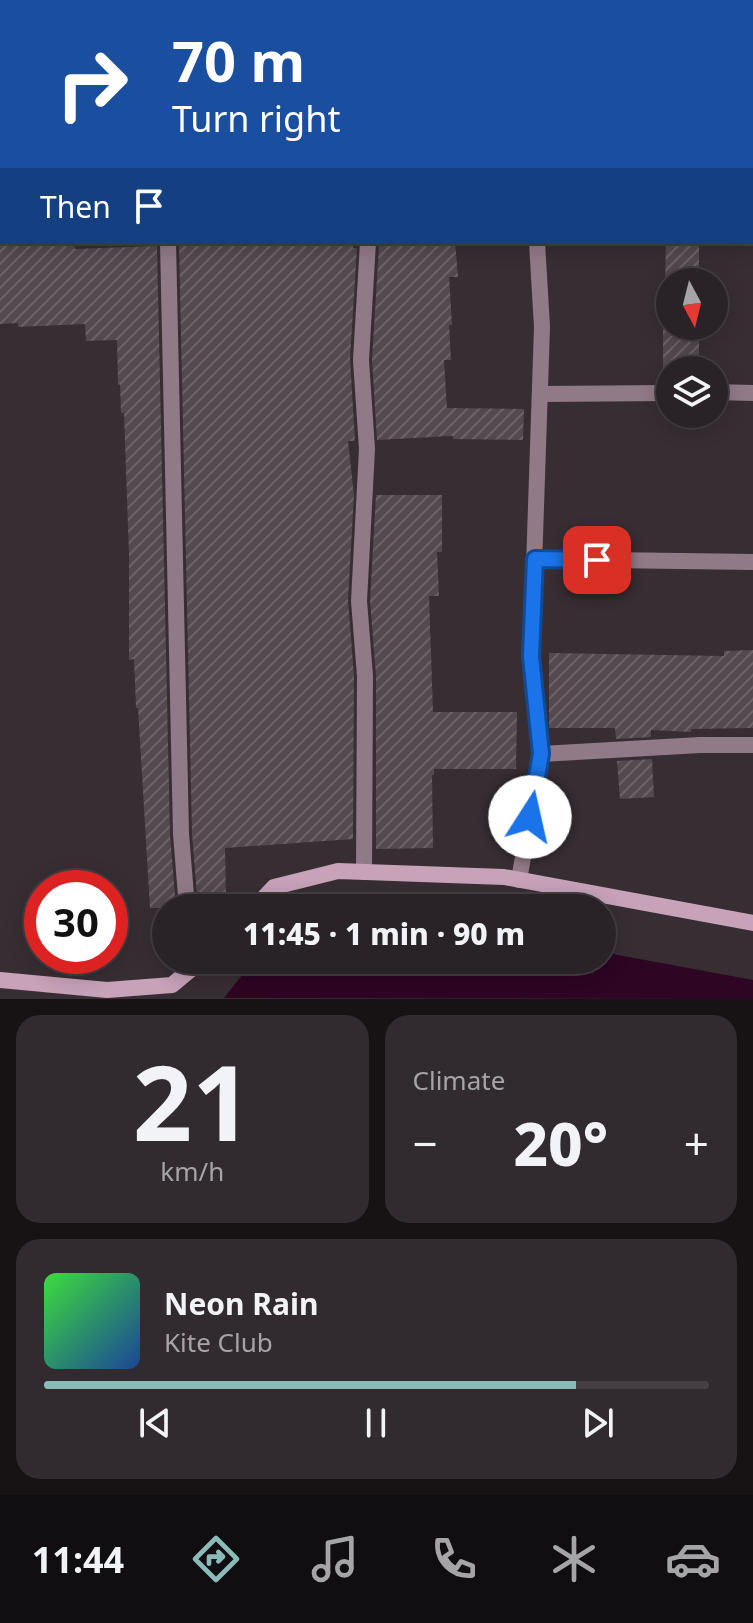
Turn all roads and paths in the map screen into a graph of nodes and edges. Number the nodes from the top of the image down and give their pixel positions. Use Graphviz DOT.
graph roads {
  1 [pos="168,244"];
  2 [pos="368,244"];
  3 [pos="537,244"];
  4 [pos="728,392"];
  5 [pos="656,393"];
  6 [pos="753,393"];
  7 [pos="540,394"];
  8 [pos="535,559"];
  9 [pos="753,562"];
  10 [pos="753,745"];
  11 [pos="541,754"];
  12 [pos="364,872"];
  13 [pos="519,880"];
  14 [pos="186,894"];
  15 [pos="267,894"];
  16 [pos="753,923"];
  17 [pos="186,974"];
  18 [pos="0,980"];
  19 [pos="172,992"];
  1 -- 14 [label="street"];
  2 -- 12 [label="street"];
  3 -- 7 [label="street"];
  4 -- 6 [label="street"];
  5 -- 7 [label="street"];
  7 -- 8 [label="street"];
  8 -- 9 [label="street"];
  8 -- 11 [label="street"];
  10 -- 11 [label="street"];
  11 -- 13 [label="street"];
  12 -- 13 [label="street"];
  12 -- 15 [label="street"];
  13 -- 16 [label="street"];
  17 -- 19 [label="street"];
  18 -- 19 [label="street"];
}
